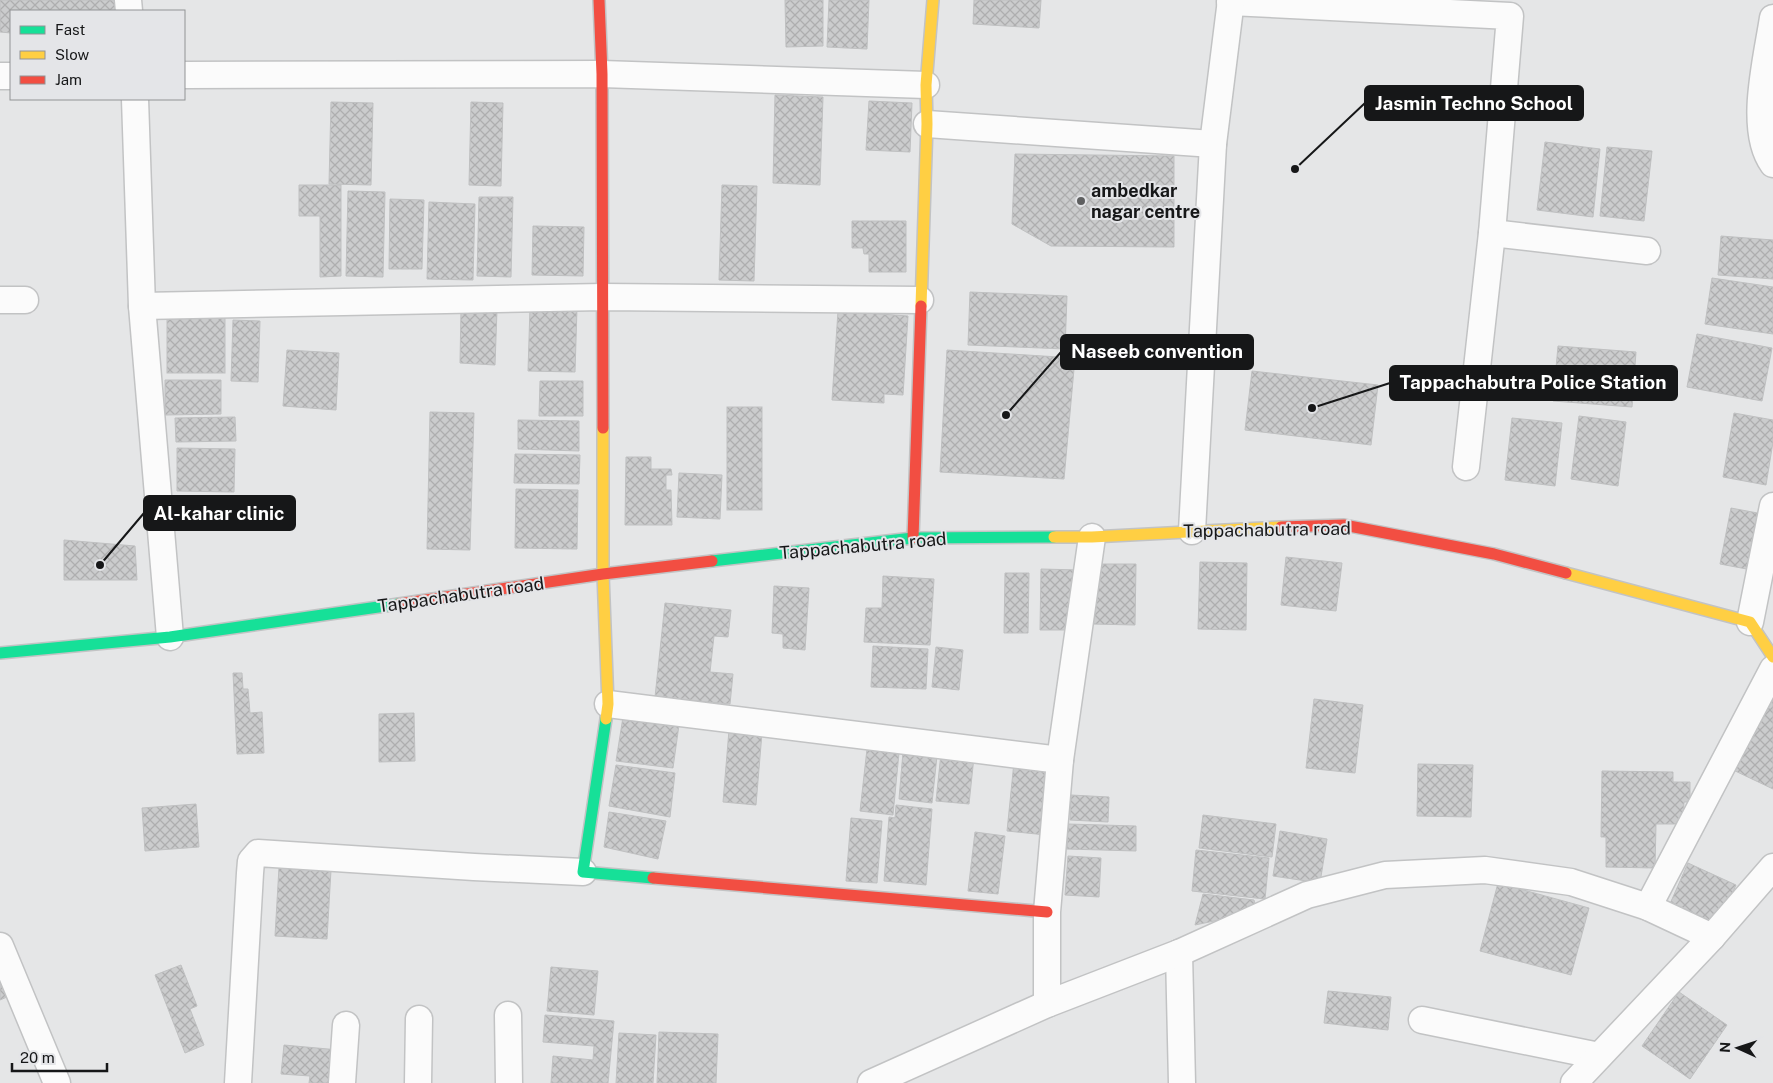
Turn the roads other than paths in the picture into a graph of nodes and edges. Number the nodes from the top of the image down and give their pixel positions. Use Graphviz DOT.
graph roads {
  1 [pos="599,0"];
  2 [pos="932,0"];
  3 [pos="1230,1"];
  4 [pos="1773,18"];
  5 [pos="602,74"];
  6 [pos="185,75"];
  7 [pos="926,85"];
  8 [pos="135,100"];
  9 [pos="927,124"];
  10 [pos="1213,144"];
  11 [pos="1773,164"];
  12 [pos="1492,233"];
  13 [pos="1647,251"];
  14 [pos="603,297"];
  15 [pos="920,300"];
  16 [pos="142,306"];
  17 [pos="1466,467"];
  18 [pos="1773,506"];
  19 [pos="1192,531"];
  20 [pos="1092,537"];
  21 [pos="913,538"];
  22 [pos="603,574"];
  23 [pos="1758,620"];
  24 [pos="170,637"];
  25 [pos="0,653"];
  26 [pos="1773,657"];
  27 [pos="1773,669"];
  28 [pos="608,704"];
  29 [pos="1060,760"];
  30 [pos="1773,867"];
  31 [pos="583,872"];
  32 [pos="1648,907"];
  33 [pos="1047,912"];
  34 [pos="1712,937"];
  35 [pos="0,946"];
  36 [pos="1179,953"];
  37 [pos="1047,1004"];
  38 [pos="508,1015"];
  39 [pos="419,1018"];
  40 [pos="1422,1020"];
  41 [pos="346,1025"];
  42 [pos="1599,1056"];
  43 [pos="57,1083"];
  44 [pos="238,1083"];
  45 [pos="342,1083"];
  46 [pos="418,1083"];
  47 [pos="508,1083"];
  48 [pos="871,1083"];
  49 [pos="1182,1083"];
  50 [pos="1574,1083"];
  1 -- 5 [label="street"];
  2 -- 7 [label="street"];
  3 -- 10 [label="street"];
  3 -- 12 [label="street"];
  4 -- 11 [label="street"];
  5 -- 6 [label="street"];
  5 -- 7 [label="street"];
  5 -- 14 [label="street"];
  7 -- 9 [label="street"];
  8 -- 16 [label="street"];
  9 -- 10 [label="street"];
  9 -- 15 [label="street"];
  10 -- 19 [label="street"];
  12 -- 13 [label="street"];
  12 -- 17 [label="street"];
  14 -- 15 [label="street"];
  14 -- 16 [label="street"];
  14 -- 22 [label="street"];
  15 -- 21 [label="street"];
  16 -- 24 [label="street"];
  18 -- 23 [label="street"];
  19 -- 20 [label="street, Tappachabutra road"];
  19 -- 23 [label="street, Tappachabutra road"];
  20 -- 21 [label="street, Tappachabutra road"];
  20 -- 29 [label="street"];
  21 -- 22 [label="street, Tappachabutra road"];
  22 -- 24 [label="street, Tappachabutra road"];
  22 -- 28 [label="street"];
  23 -- 26 [label="street"];
  24 -- 25 [label="street, Tappachabutra road"];
  27 -- 32 [label="street"];
  28 -- 29 [label="street"];
  28 -- 31 [label="street"];
  29 -- 33 [label="street"];
  30 -- 34 [label="street"];
  31 -- 33 [label="street"];
  31 -- 44 [label="street"];
  32 -- 34 [label="street"];
  32 -- 36 [label="street"];
  33 -- 37 [label="street"];
  34 -- 42 [label="street"];
  35 -- 43 [label="street"];
  36 -- 37 [label="street"];
  36 -- 49 [label="street"];
  37 -- 48 [label="street"];
  38 -- 47 [label="street"];
  39 -- 46 [label="street"];
  40 -- 42 [label="street"];
  41 -- 45 [label="street"];
  42 -- 50 [label="street"];
}
